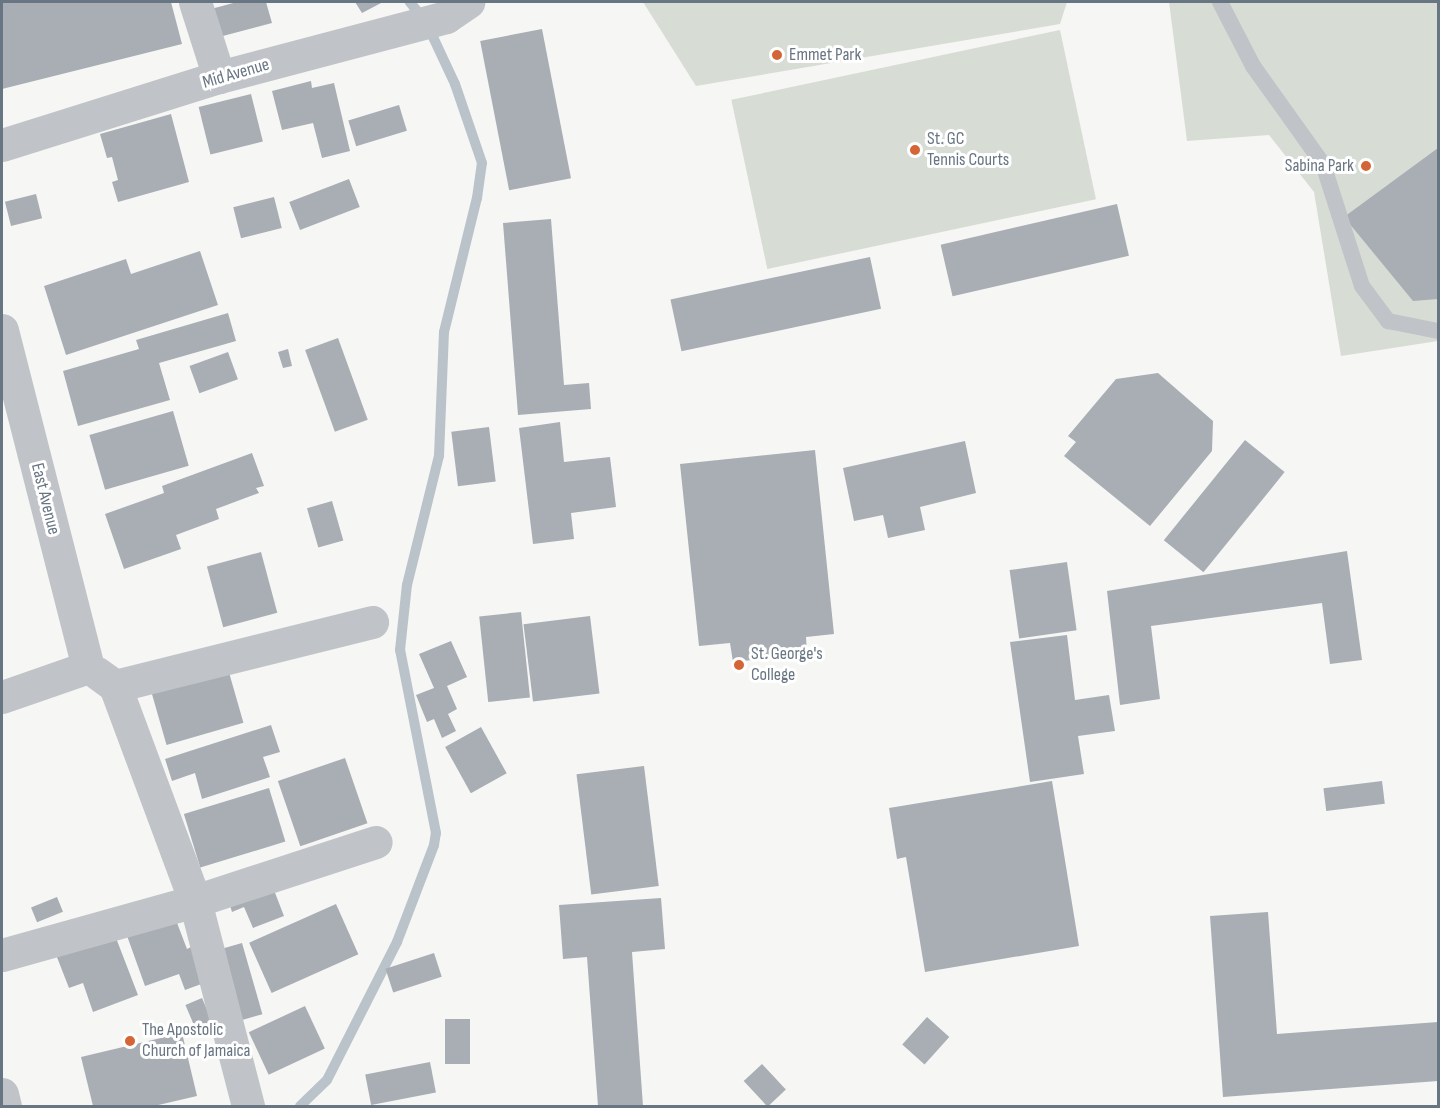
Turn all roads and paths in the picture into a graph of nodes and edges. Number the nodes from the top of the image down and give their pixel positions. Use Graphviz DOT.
graph roads {
  1 [pos="195,2"];
  2 [pos="468,2"];
  3 [pos="1220,2"];
  4 [pos="219,77"];
  5 [pos="2,145"];
  6 [pos="2,330"];
  7 [pos="1438,331"];
  8 [pos="372,622"];
  9 [pos="88,667"];
  10 [pos="115,686"];
  11 [pos="2,697"];
  12 [pos="376,842"];
  13 [pos="195,901"];
  14 [pos="2,956"];
  15 [pos="2,1094"];
  16 [pos="5,1107"];
  17 [pos="248,1107"];
  1 -- 4 [label="street"];
  2 -- 4 [label="street, Mid Avenue"];
  3 -- 7 [label="lane"];
  4 -- 5 [label="street, Mid Avenue"];
  6 -- 9 [label="street, East Avenue"];
  8 -- 10 [label="street"];
  9 -- 10 [label="street"];
  9 -- 11 [label="street"];
  10 -- 13 [label="street"];
  12 -- 13 [label="street"];
  13 -- 14 [label="street"];
  13 -- 17 [label="street"];
  15 -- 16 [label="street"];
}
